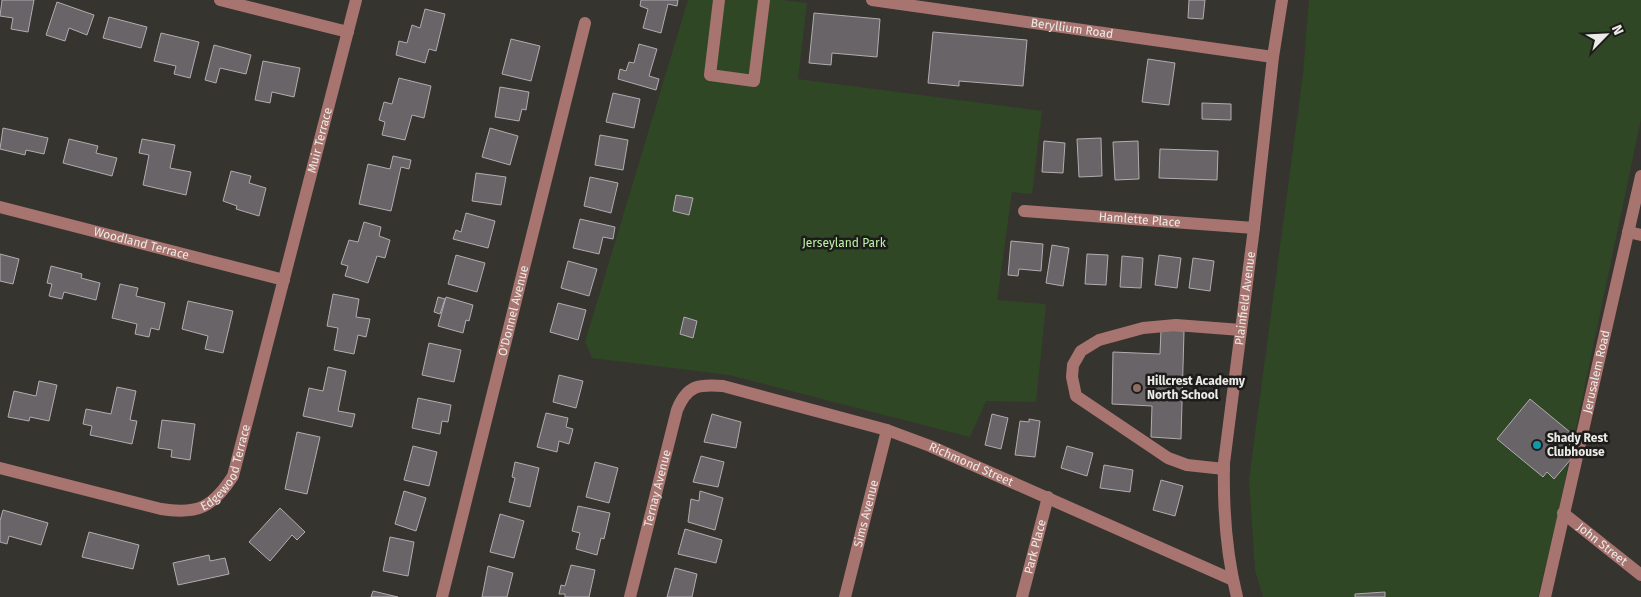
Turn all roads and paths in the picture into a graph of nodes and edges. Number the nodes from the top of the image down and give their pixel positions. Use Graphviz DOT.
graph roads {
  1 [pos="220,0"];
  2 [pos="356,0"];
  3 [pos="719,0"];
  4 [pos="764,0"];
  5 [pos="872,0"];
  6 [pos="1282,0"];
  7 [pos="585,23"];
  8 [pos="348,32"];
  9 [pos="1273,58"];
  10 [pos="1641,176"];
  11 [pos="0,208"];
  12 [pos="1024,211"];
  13 [pos="1254,228"];
  14 [pos="1628,232"];
  15 [pos="1641,235"];
  16 [pos="284,280"];
  17 [pos="1241,330"];
  18 [pos="697,386"];
  19 [pos="887,430"];
  20 [pos="0,468"];
  21 [pos="1224,469"];
  22 [pos="1048,497"];
  23 [pos="1563,513"];
  24 [pos="1641,575"];
  25 [pos="1233,580"];
  26 [pos="442,597"];
  27 [pos="630,597"];
  28 [pos="845,597"];
  29 [pos="1022,597"];
  30 [pos="1237,597"];
  31 [pos="1545,597"];
  1 -- 8 [label="street"];
  2 -- 8 [label="street, Muir Terrace"];
  3 -- 4 [label="street"];
  5 -- 9 [label="street, Beryllium Road"];
  6 -- 9 [label="street, Plainfield Avenue"];
  7 -- 26 [label="street, O'Donnel Avenue"];
  8 -- 16 [label="street, Muir Terrace"];
  9 -- 13 [label="street, Plainfield Avenue"];
  10 -- 14 [label="street, Jerusalem Road"];
  11 -- 16 [label="street, Woodland Terrace"];
  12 -- 13 [label="street, Hamlette Place"];
  13 -- 17 [label="street, Plainfield Avenue"];
  14 -- 15 [label="street"];
  14 -- 23 [label="street, Jerusalem Road"];
  16 -- 20 [label="street, Edgewood Terrace"];
  17 -- 21 [label="street, Plainfield Avenue"];
  17 -- 21 [label="street"];
  18 -- 19 [label="street, Richmond Street"];
  18 -- 27 [label="street, Ternay Avenue"];
  19 -- 22 [label="street, Richmond Street"];
  19 -- 28 [label="street, Sims Avenue"];
  21 -- 25 [label="street, Plainfield Avenue"];
  22 -- 25 [label="street, Richmond Street"];
  22 -- 29 [label="street, Park Place"];
  23 -- 24 [label="street, John Street"];
  23 -- 31 [label="street, Jerusalem Road"];
  25 -- 30 [label="street, Plainfield Avenue"];
}
